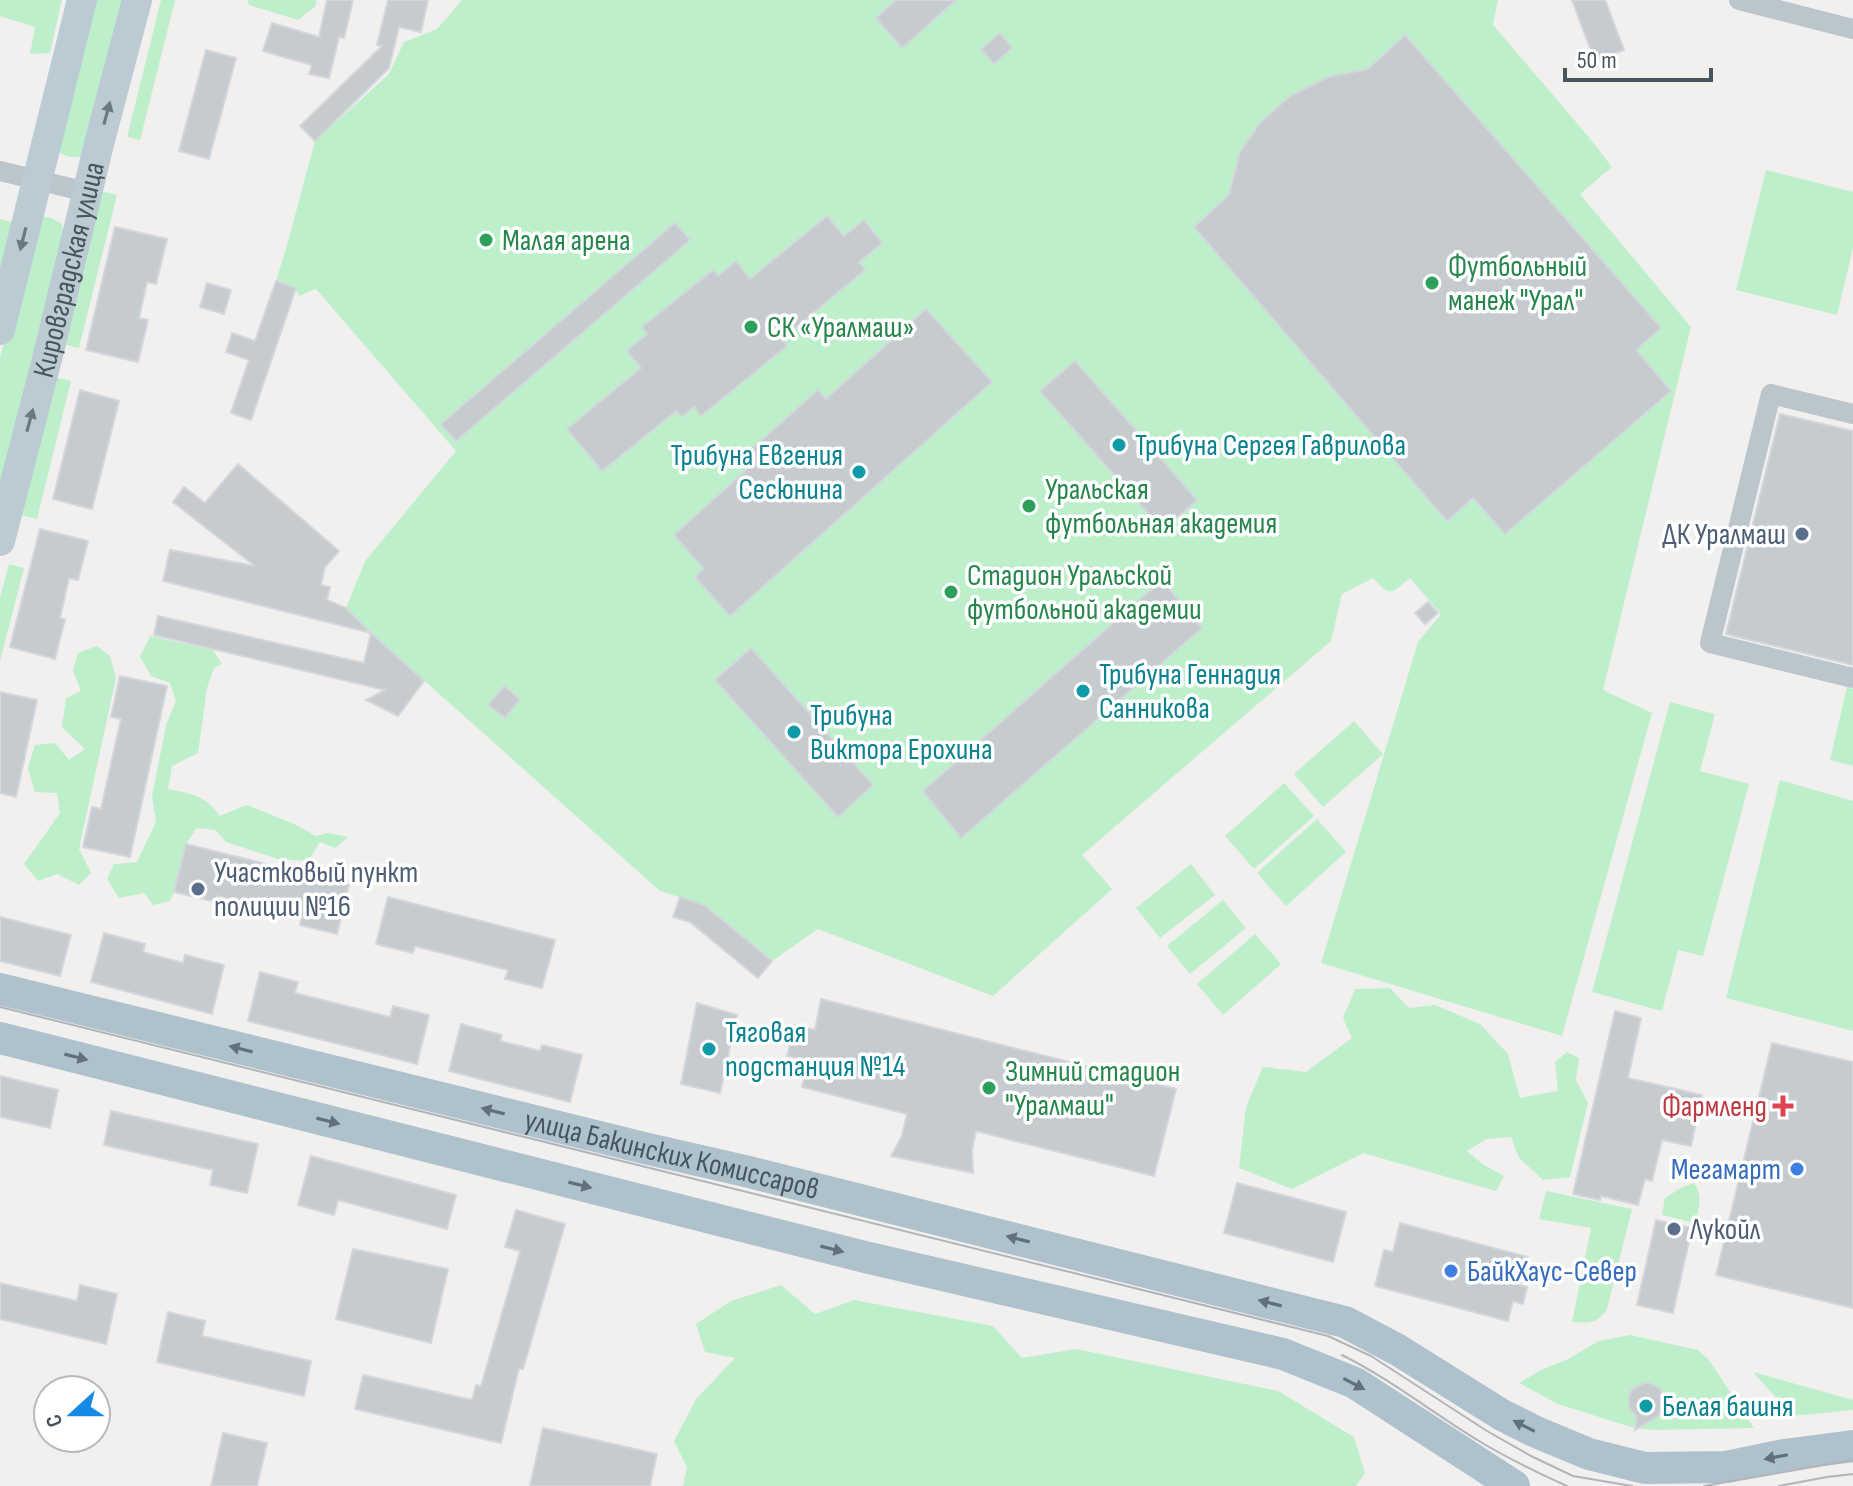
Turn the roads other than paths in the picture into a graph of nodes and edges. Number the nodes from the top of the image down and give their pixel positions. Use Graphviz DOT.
graph roads {
  1 [pos="82,0"];
  2 [pos="137,0"];
  3 [pos="1739,0"];
  4 [pos="1853,29"];
  5 [pos="0,171"];
  6 [pos="37,180"];
  7 [pos="87,192"];
  8 [pos="0,330"];
  9 [pos="1853,414"];
  10 [pos="0,541"];
  11 [pos="1853,678"];
  12 [pos="0,989"];
  13 [pos="0,1038"];
  14 [pos="1853,1446"];
  15 [pos="1514,1486"];
  1 -- 6 [label="main road, Кировградская улица"];
  7 -- 2 [label="main road, Кировградская улица, one-way"];
  3 -- 4 [label="street"];
  5 -- 6 [label="street"];
  6 -- 7 [label="street"];
  6 -- 8 [label="main road, Кировградская улица, one-way"];
  10 -- 7 [label="main road, Кировградская улица, one-way"];
  9 -- 11 [label="street"];
  14 -- 12 [label="main road, улица Бакинских Комиссаров, one-way"];
  13 -- 15 [label="main road, улица Бакинских Комиссаров, one-way"];
}
